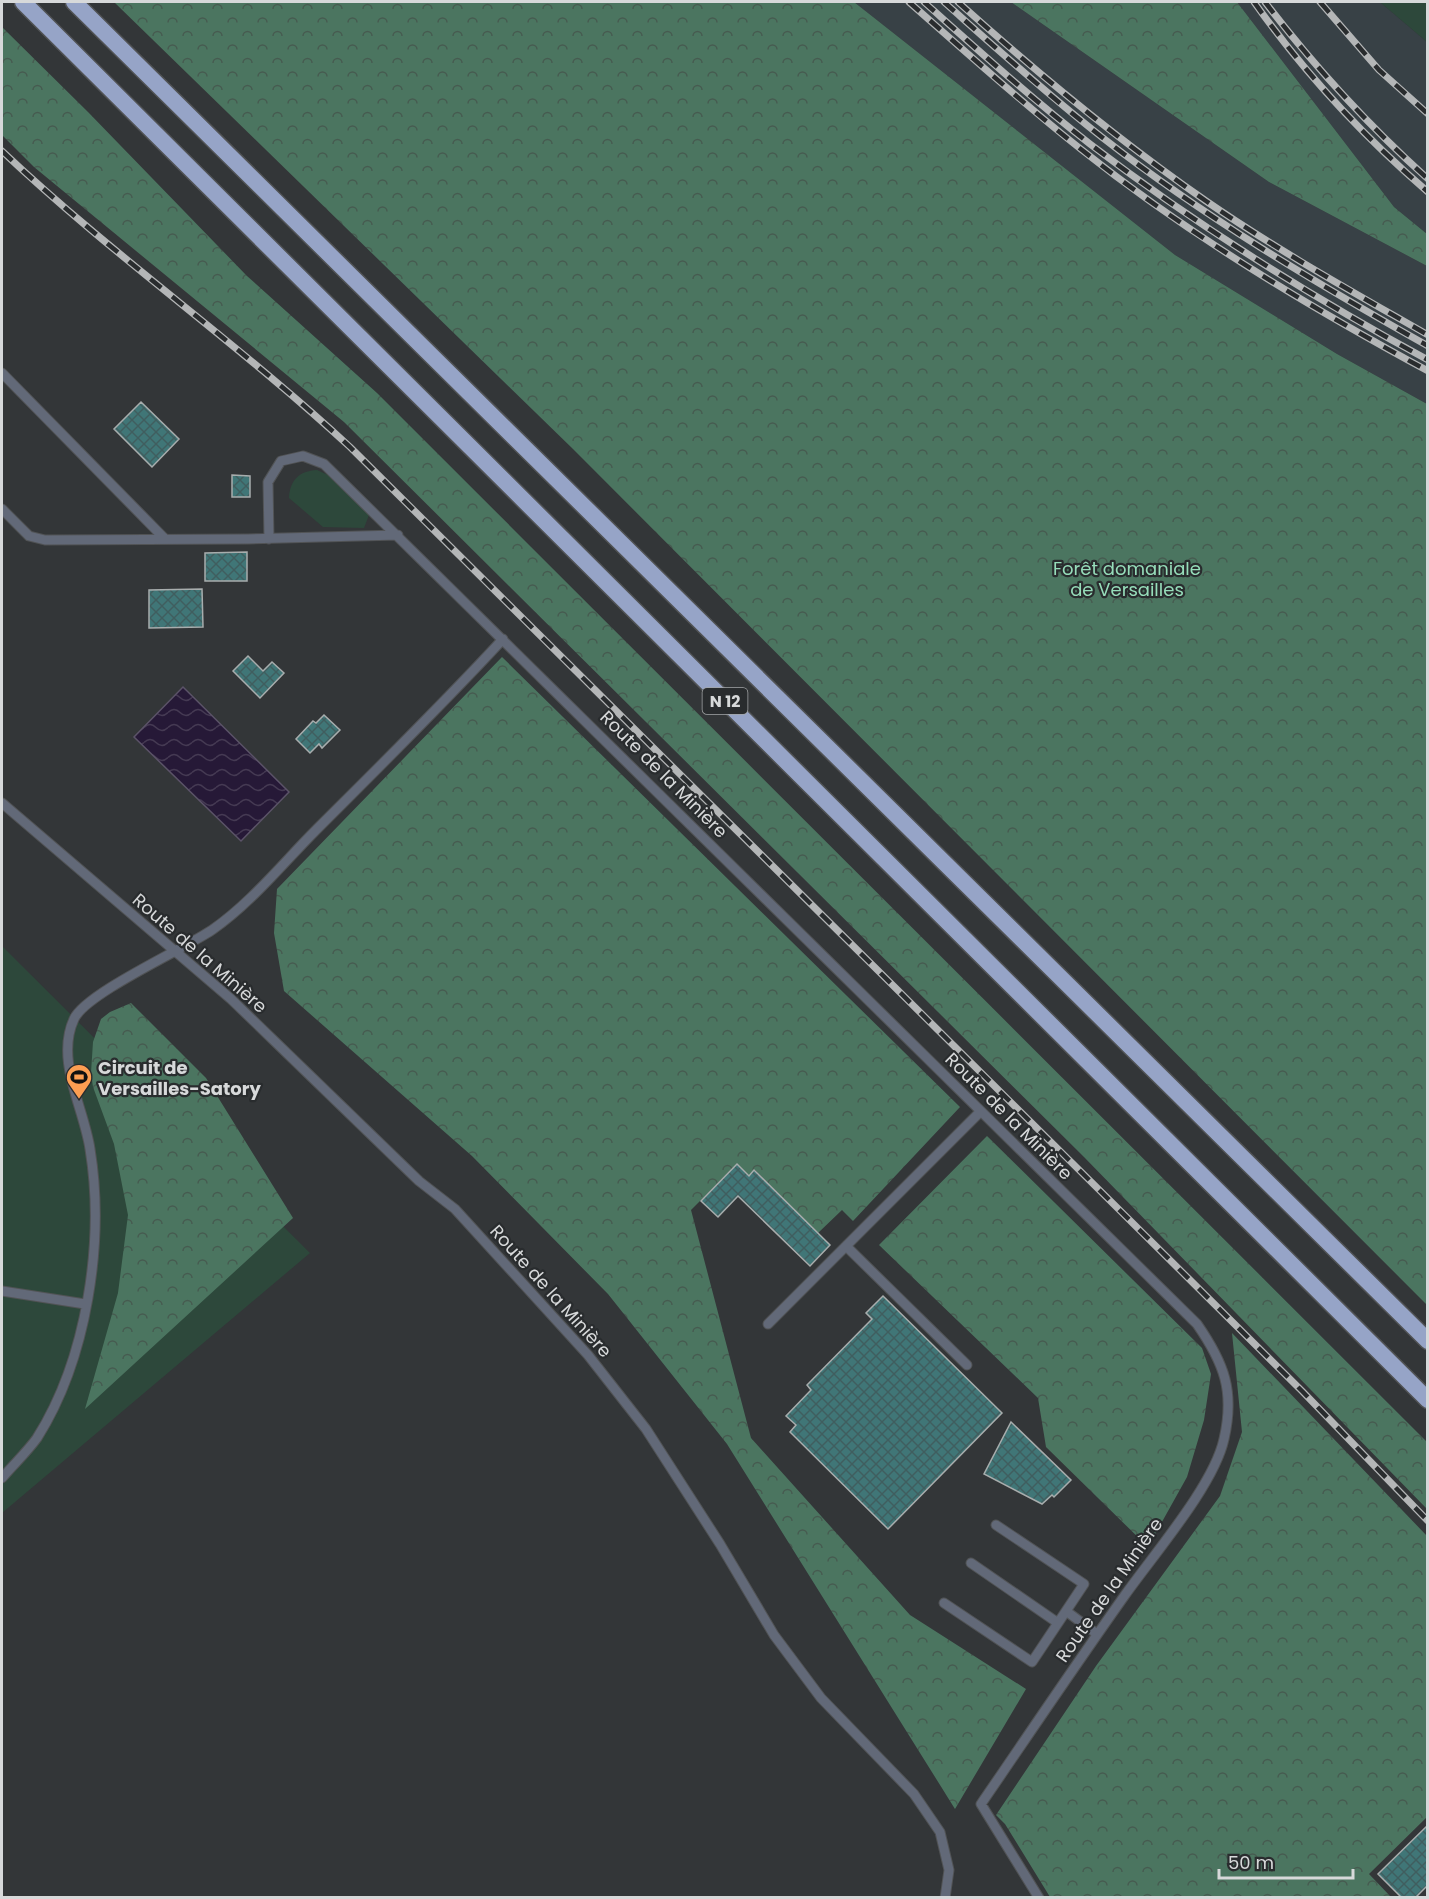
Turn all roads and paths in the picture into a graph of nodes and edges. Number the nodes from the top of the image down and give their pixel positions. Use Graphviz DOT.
graph roads {
  1 [pos="23,2"];
  2 [pos="74,2"];
  3 [pos="2,373"];
  4 [pos="2,508"];
  5 [pos="398,535"];
  6 [pos="165,539"];
  7 [pos="269,539"];
  8 [pos="503,639"];
  9 [pos="2,804"];
  10 [pos="175,951"];
  11 [pos="980,1112"];
  12 [pos="847,1247"];
  13 [pos="2,1291"];
  14 [pos="85,1305"];
  15 [pos="768,1324"];
  16 [pos="1428,1341"];
  17 [pos="967,1365"];
  18 [pos="1428,1400"];
  19 [pos="2,1478"];
  20 [pos="996,1525"];
  21 [pos="971,1563"];
  22 [pos="945,1603"];
  23 [pos="1066,1611"];
  24 [pos="1058,1623"];
  25 [pos="1097,1634"];
  26 [pos="945,1898"];
  27 [pos="1039,1898"];
  1 -- 18 [label="highway, N 12"];
  2 -- 16 [label="highway, N 12"];
  3 -- 6 [label="lane"];
  4 -- 6 [label="lane"];
  5 -- 7 [label="lane"];
  5 -- 7 [label="lane, Route de la Minière"];
  5 -- 8 [label="lane, Route de la Minière"];
  6 -- 7 [label="lane"];
  8 -- 10 [label="lane"];
  8 -- 11 [label="lane, Route de la Minière"];
  9 -- 10 [label="lane, Route de la Minière"];
  10 -- 14 [label="lane"];
  10 -- 26 [label="lane, Route de la Minière"];
  11 -- 12 [label="lane"];
  11 -- 25 [label="lane, Route de la Minière"];
  12 -- 15 [label="lane"];
  12 -- 17 [label="lane"];
  13 -- 14 [label="lane"];
  14 -- 19 [label="lane"];
  20 -- 23 [label="lane"];
  21 -- 24 [label="lane"];
  22 -- 24 [label="lane"];
  23 -- 24 [label="lane"];
  23 -- 25 [label="lane"];
  25 -- 27 [label="lane, Route de la Minière"];
}
